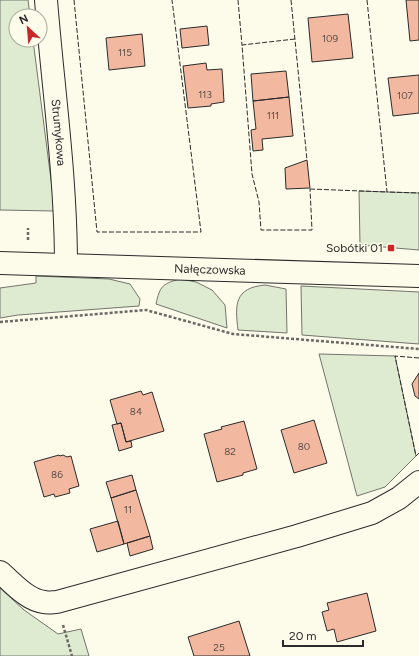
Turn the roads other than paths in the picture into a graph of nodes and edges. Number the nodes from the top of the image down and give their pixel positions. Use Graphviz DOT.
graph roads {
  1 [pos="46,0"];
  2 [pos="0,263"];
  3 [pos="66,265"];
  4 [pos="419,276"];
  5 [pos="419,482"];
  6 [pos="0,572"];
  1 -- 3 [label="main road, Strumykowa"];
  2 -- 3 [label="main road, Nałęczowska"];
  3 -- 4 [label="main road, Nałęczowska"];
  5 -- 6 [label="main road"];
}
